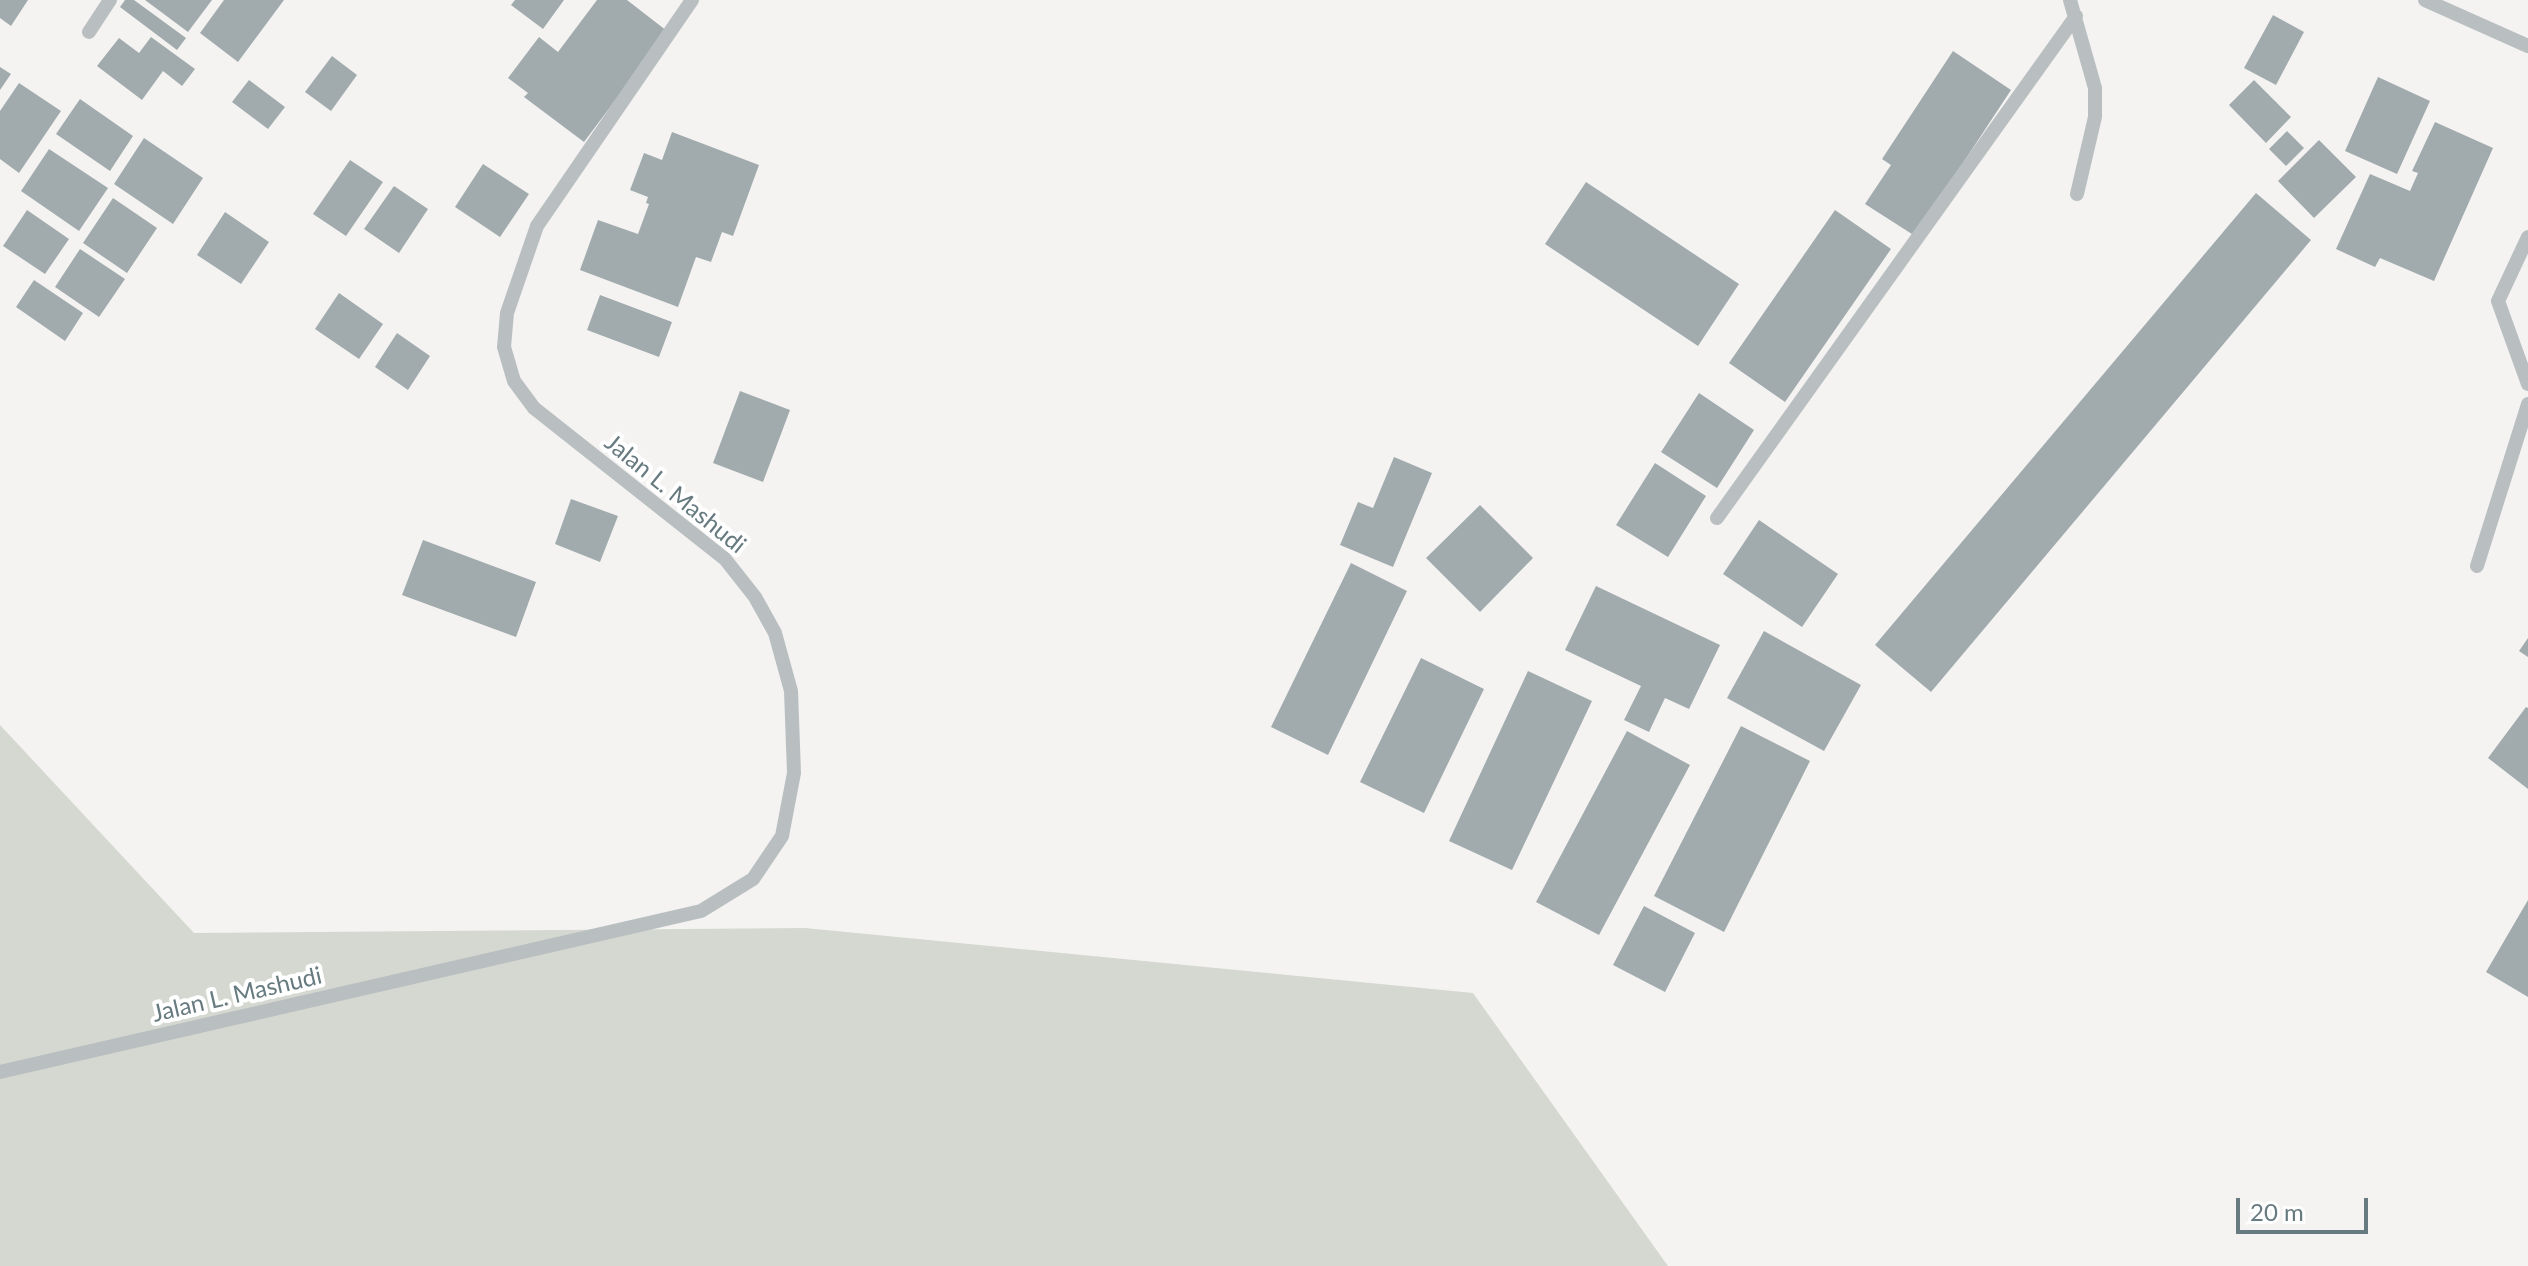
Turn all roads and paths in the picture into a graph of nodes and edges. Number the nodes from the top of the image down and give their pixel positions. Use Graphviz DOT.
graph roads {
  1 [pos="110,0"];
  2 [pos="692,0"];
  3 [pos="2070,0"];
  4 [pos="2425,0"];
  5 [pos="2076,16"];
  6 [pos="89,32"];
  7 [pos="2528,46"];
  8 [pos="2077,194"];
  9 [pos="2528,237"];
  10 [pos="2528,384"];
  11 [pos="2528,404"];
  12 [pos="1717,518"];
  13 [pos="2477,566"];
  14 [pos="0,1072"];
  1 -- 6 [label="street"];
  2 -- 14 [label="street, Jalan L. Mashudi"];
  3 -- 5 [label="street"];
  4 -- 7 [label="street"];
  5 -- 8 [label="street"];
  5 -- 12 [label="street"];
  9 -- 10 [label="street"];
  11 -- 13 [label="street"];
}
